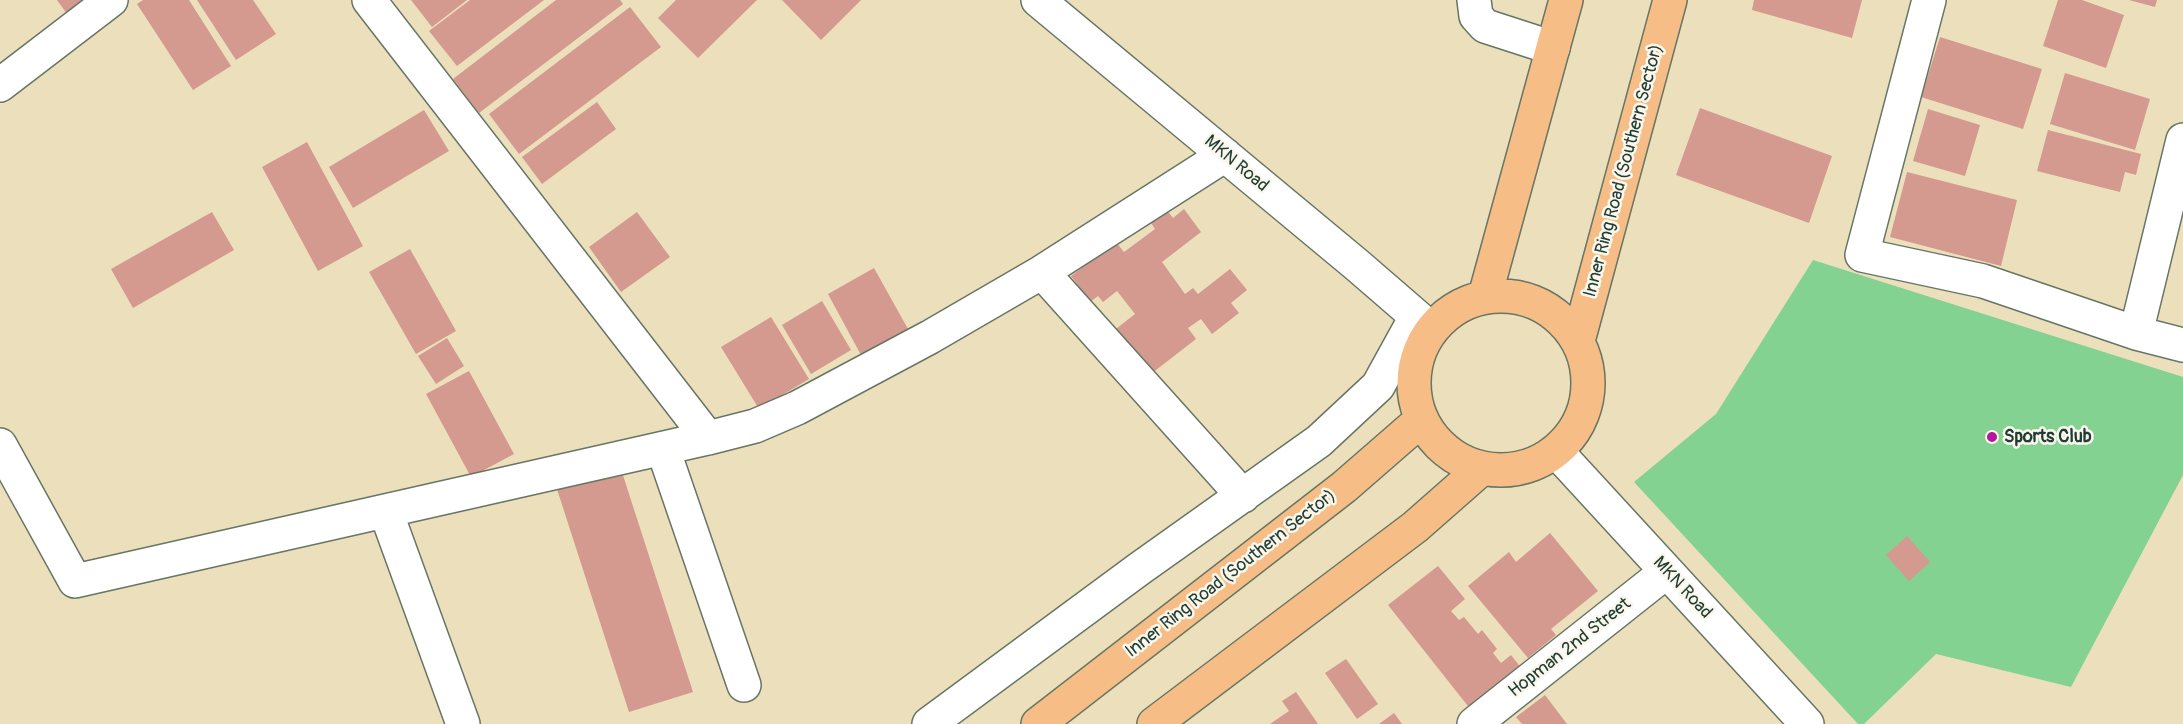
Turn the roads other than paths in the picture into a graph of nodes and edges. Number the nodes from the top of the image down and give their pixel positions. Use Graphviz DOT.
graph roads {
  1 [pos="111,0"];
  2 [pos="369,0"];
  3 [pos="1038,0"];
  4 [pos="1474,0"];
  5 [pos="1566,0"];
  6 [pos="1670,0"];
  7 [pos="1929,0"];
  8 [pos="1553,48"];
  9 [pos="0,85"];
  10 [pos="2183,140"];
  11 [pos="1225,155"];
  12 [pos="1042,272"];
  13 [pos="1485,296"];
  14 [pos="1423,323"];
  15 [pos="2136,333"];
  16 [pos="1578,341"];
  17 [pos="2183,345"];
  18 [pos="1421,420"];
  19 [pos="708,438"];
  20 [pos="0,445"];
  21 [pos="663,449"];
  22 [pos="1557,452"];
  23 [pos="1480,470"];
  24 [pos="1243,496"];
  25 [pos="386,512"];
  26 [pos="1666,572"];
  27 [pos="744,685"];
  28 [pos="463,724"];
  29 [pos="929,724"];
  30 [pos="1038,724"];
  31 [pos="1154,724"];
  32 [pos="1474,724"];
  33 [pos="1807,724"];
  1 -- 9 [label="street"];
  2 -- 19 [label="street"];
  3 -- 11 [label="street, MKN Road"];
  4 -- 8 [label="street"];
  5 -- 8 [label="main road"];
  6 -- 16 [label="main road, Inner Ring Road (Southern Sector)"];
  7 -- 15 [label="street"];
  8 -- 13 [label="main road"];
  10 -- 15 [label="street"];
  11 -- 12 [label="street"];
  11 -- 14 [label="street, MKN Road"];
  12 -- 19 [label="street"];
  12 -- 24 [label="street"];
  13 -- 14 [label="main road"];
  13 -- 16 [label="main road"];
  14 -- 18 [label="main road"];
  14 -- 24 [label="street"];
  15 -- 17 [label="street"];
  16 -- 22 [label="main road"];
  18 -- 23 [label="main road"];
  18 -- 30 [label="main road, Inner Ring Road (Southern Sector)"];
  19 -- 21 [label="street"];
  20 -- 25 [label="street"];
  21 -- 25 [label="street"];
  21 -- 27 [label="street"];
  22 -- 23 [label="main road"];
  22 -- 26 [label="street, MKN Road"];
  23 -- 31 [label="main road"];
  24 -- 29 [label="street"];
  25 -- 28 [label="street"];
  26 -- 32 [label="street, Hopman 2nd Street"];
  26 -- 33 [label="street, MKN Road"];
}
